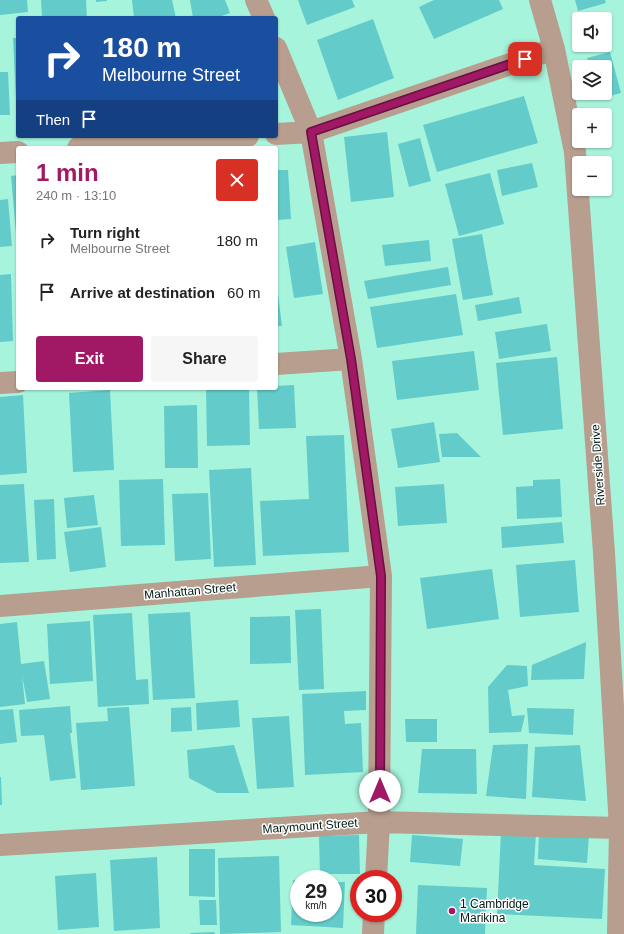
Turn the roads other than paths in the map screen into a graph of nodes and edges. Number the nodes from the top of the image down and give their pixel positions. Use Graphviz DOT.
graph roads {
  1 [pos="256,0"];
  2 [pos="540,0"];
  3 [pos="263,16"];
  4 [pos="554,49"];
  5 [pos="278,53"];
  6 [pos="311,132"];
  7 [pos="278,134"];
  8 [pos="220,138"];
  9 [pos="106,146"];
  10 [pos="16,152"];
  11 [pos="0,153"];
  12 [pos="351,359"];
  13 [pos="278,364"];
  14 [pos="16,382"];
  15 [pos="0,383"];
  16 [pos="381,576"];
  17 [pos="0,606"];
  18 [pos="379,822"];
  19 [pos="620,828"];
  20 [pos="0,845"];
  21 [pos="376,870"];
  22 [pos="374,922"];
  23 [pos="373,934"];
  24 [pos="618,934"];
  1 -- 3 [label="street"];
  2 -- 4 [label="street, Riverside Drive"];
  4 -- 6 [label="street"];
  4 -- 19 [label="street, Riverside Drive"];
  5 -- 6 [label="street"];
  6 -- 7 [label="street"];
  6 -- 12 [label="street"];
  8 -- 9 [label="street"];
  10 -- 11 [label="street"];
  12 -- 13 [label="street"];
  12 -- 16 [label="street"];
  14 -- 15 [label="street"];
  16 -- 17 [label="street, Manhattan Street"];
  16 -- 18 [label="street"];
  18 -- 19 [label="street, Marymount Street"];
  18 -- 20 [label="street, Marymount Street"];
  18 -- 21 [label="street"];
  19 -- 24 [label="street, Riverside Drive"];
  22 -- 23 [label="street"];
}
